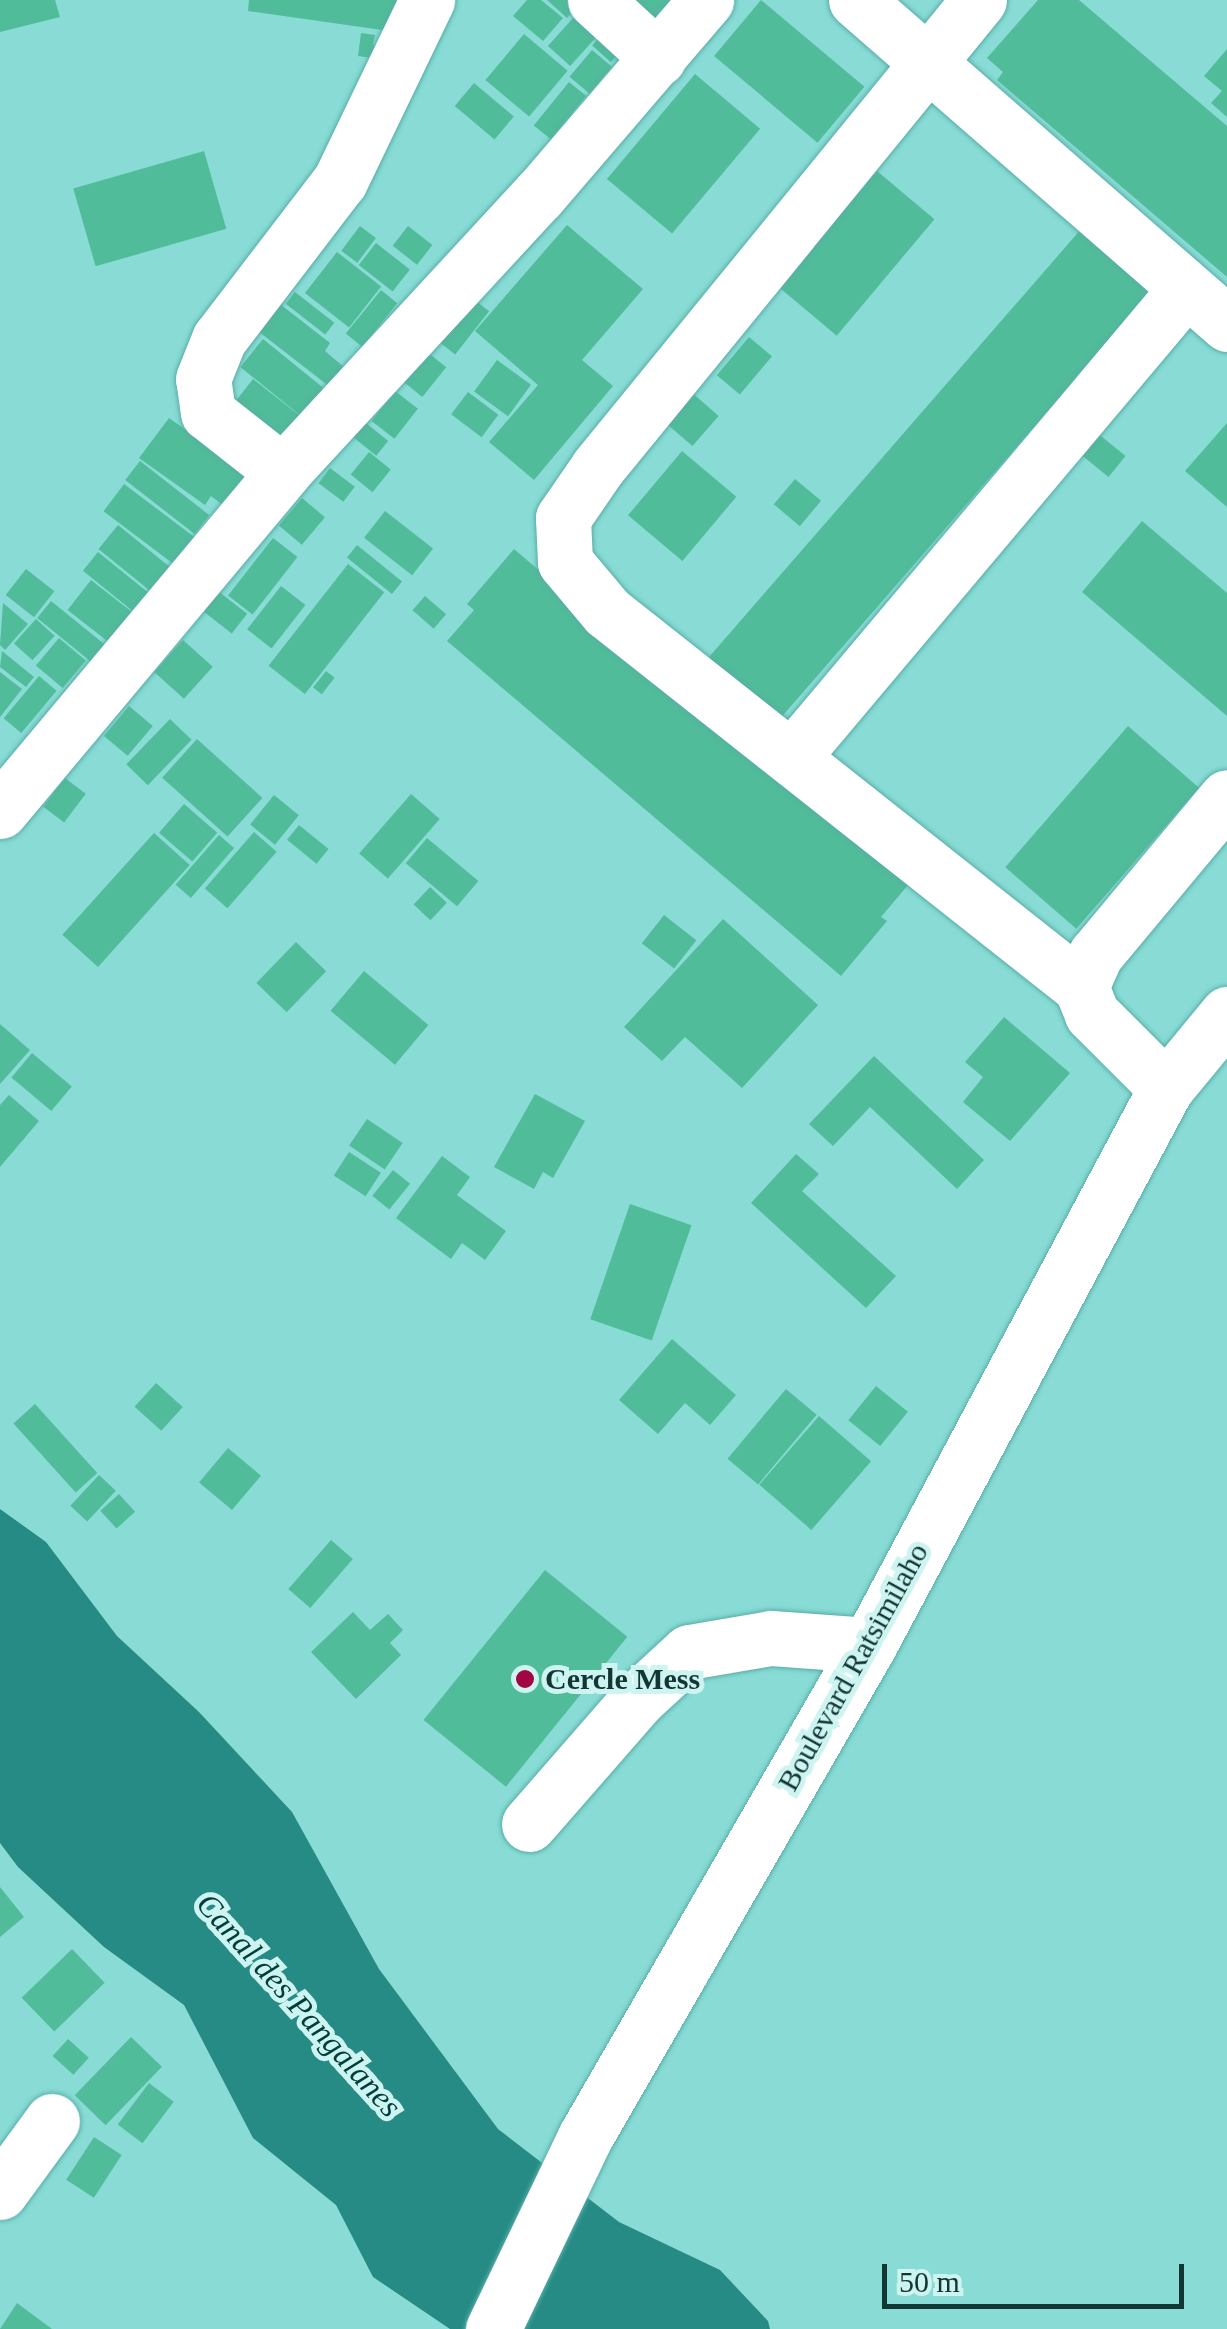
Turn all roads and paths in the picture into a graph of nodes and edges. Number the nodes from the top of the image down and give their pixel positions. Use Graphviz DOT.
graph roads {
  1 [pos="427,0"];
  2 [pos="596,0"];
  3 [pos="706,0"];
  4 [pos="856,0"];
  5 [pos="979,0"];
  6 [pos="658,58"];
  7 [pos="926,62"];
  8 [pos="1186,289"];
  9 [pos="1227,324"];
  10 [pos="282,472"];
  11 [pos="792,757"];
  12 [pos="10,781"];
  13 [pos="1227,797"];
  14 [pos="1081,987"];
  15 [pos="1227,1014"];
  16 [pos="1166,1088"];
  17 [pos="869,1645"];
  18 [pos="529,1824"];
  19 [pos="52,2120"];
  20 [pos="0,2192"];
  21 [pos="493,2329"];
  1 -- 10 [label="street"];
  2 -- 6 [label="street"];
  3 -- 6 [label="street"];
  4 -- 7 [label="street"];
  5 -- 7 [label="street"];
  6 -- 10 [label="street"];
  7 -- 8 [label="street"];
  7 -- 11 [label="street"];
  8 -- 9 [label="street"];
  8 -- 11 [label="street"];
  10 -- 12 [label="street"];
  11 -- 14 [label="street"];
  13 -- 14 [label="street"];
  14 -- 16 [label="street"];
  15 -- 16 [label="street, Boulevard Ratsimilaho"];
  16 -- 17 [label="street, Boulevard Ratsimilaho"];
  17 -- 18 [label="street"];
  17 -- 21 [label="street, Boulevard Ratsimilaho"];
  19 -- 20 [label="street"];
}
